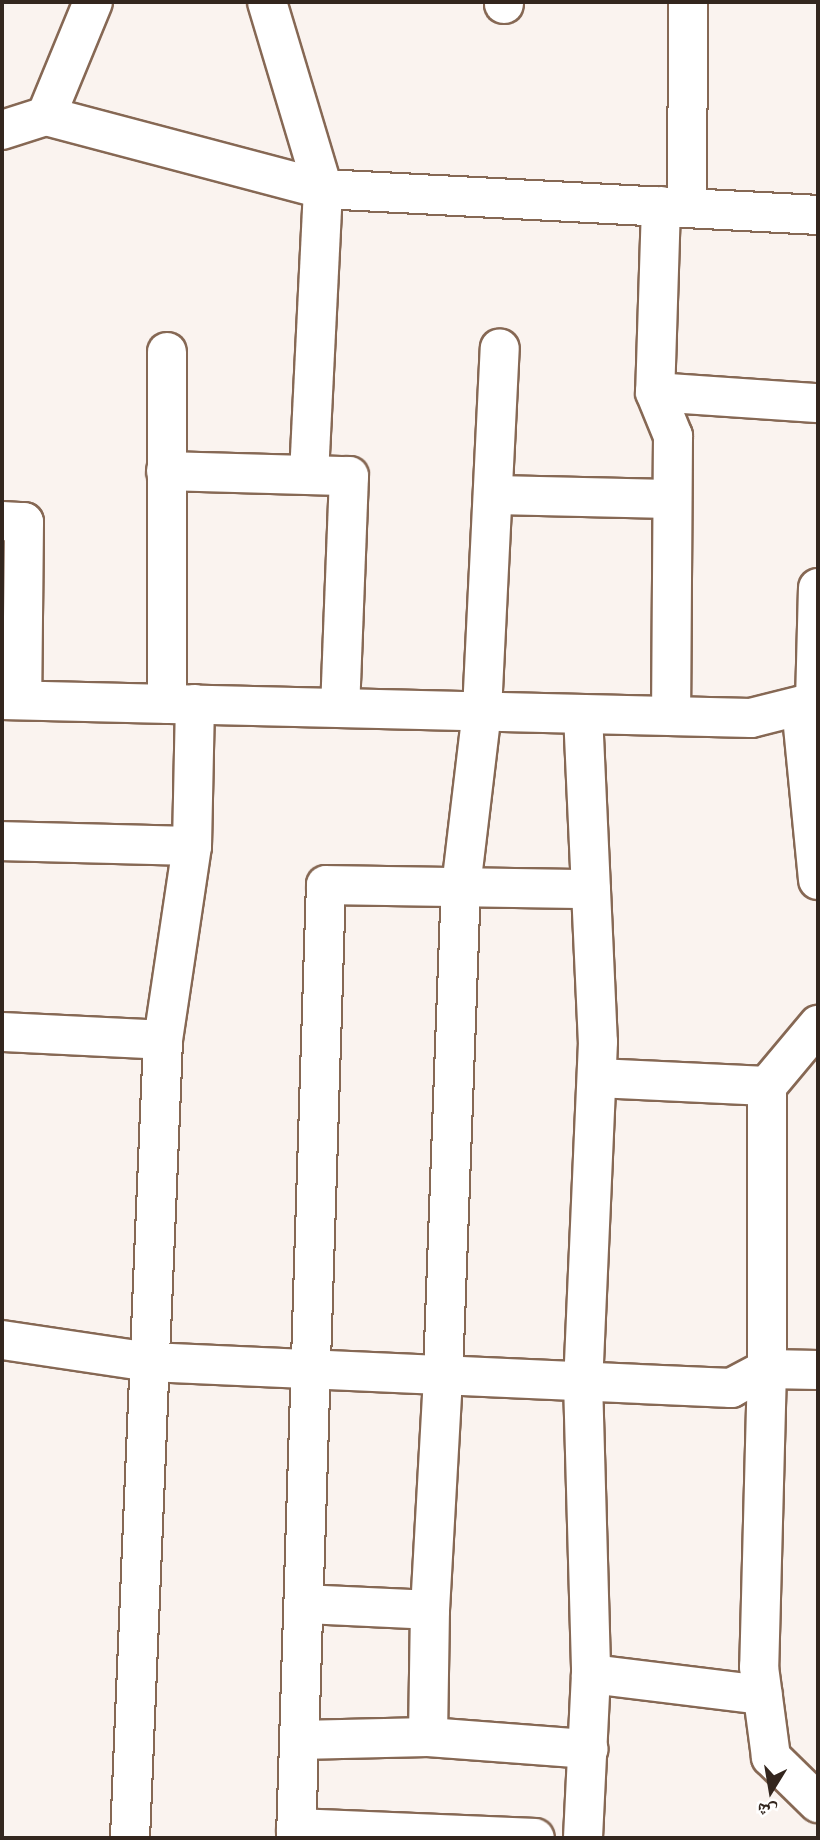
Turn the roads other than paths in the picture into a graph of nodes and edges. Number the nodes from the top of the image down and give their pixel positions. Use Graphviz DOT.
graph roads {
  1 [pos="93,2"];
  2 [pos="267,2"];
  3 [pos="688,2"];
  4 [pos="46,116"];
  5 [pos="2,130"];
  6 [pos="323,188"];
  7 [pos="674,207"];
  8 [pos="818,215"];
  9 [pos="500,348"];
  10 [pos="167,352"];
  11 [pos="655,392"];
  12 [pos="818,403"];
  13 [pos="166,471"];
  14 [pos="309,475"];
  15 [pos="493,495"];
  16 [pos="672,499"];
  17 [pos="2,521"];
  18 [pos="818,588"];
  19 [pos="12,700"];
  20 [pos="811,703"];
  21 [pos="181,704"];
  22 [pos="340,708"];
  23 [pos="482,712"];
  24 [pos="583,714"];
  25 [pos="671,716"];
  26 [pos="2,841"];
  27 [pos="192,846"];
  28 [pos="818,880"];
  29 [pos="461,887"];
  30 [pos="592,889"];
  31 [pos="818,1025"];
  32 [pos="2,1032"];
  33 [pos="163,1040"];
  34 [pos="597,1078"];
  35 [pos="767,1086"];
  36 [pos="2,1340"];
  37 [pos="149,1362"];
  38 [pos="313,1367"];
  39 [pos="767,1369"];
  40 [pos="818,1370"];
  41 [pos="443,1374"];
  42 [pos="583,1381"];
  43 [pos="304,1604"];
  44 [pos="430,1610"];
  45 [pos="591,1674"];
  46 [pos="763,1695"];
  47 [pos="428,1737"];
  48 [pos="299,1740"];
  49 [pos="590,1749"];
  50 [pos="818,1803"];
  51 [pos="296,1833"];
  52 [pos="130,1838"];
  53 [pos="535,1838"];
  54 [pos="583,1838"];
  1 -- 4 [label="street"];
  2 -- 6 [label="street"];
  3 -- 7 [label="street"];
  4 -- 5 [label="street"];
  4 -- 6 [label="street"];
  6 -- 7 [label="street"];
  6 -- 14 [label="street"];
  7 -- 8 [label="street"];
  7 -- 11 [label="street"];
  9 -- 15 [label="street"];
  10 -- 13 [label="street"];
  11 -- 12 [label="street"];
  11 -- 16 [label="street"];
  13 -- 14 [label="street"];
  13 -- 21 [label="street"];
  14 -- 22 [label="street"];
  15 -- 16 [label="street"];
  15 -- 23 [label="street"];
  16 -- 25 [label="street"];
  17 -- 19 [label="street"];
  18 -- 20 [label="street"];
  19 -- 21 [label="street"];
  20 -- 25 [label="street"];
  20 -- 28 [label="street"];
  21 -- 22 [label="street"];
  21 -- 27 [label="street"];
  22 -- 23 [label="street"];
  23 -- 24 [label="street"];
  23 -- 29 [label="street"];
  24 -- 25 [label="street"];
  24 -- 30 [label="street"];
  26 -- 27 [label="street"];
  27 -- 33 [label="street"];
  29 -- 30 [label="street"];
  29 -- 38 [label="street"];
  29 -- 41 [label="street"];
  30 -- 34 [label="street"];
  31 -- 35 [label="street"];
  32 -- 33 [label="street"];
  33 -- 37 [label="street"];
  34 -- 35 [label="street"];
  34 -- 42 [label="street"];
  35 -- 39 [label="street"];
  36 -- 37 [label="street"];
  37 -- 38 [label="street"];
  37 -- 52 [label="street"];
  38 -- 41 [label="street"];
  38 -- 43 [label="street"];
  39 -- 40 [label="street"];
  39 -- 42 [label="street"];
  39 -- 46 [label="street"];
  41 -- 42 [label="street"];
  41 -- 44 [label="street"];
  42 -- 45 [label="street"];
  43 -- 44 [label="street"];
  43 -- 48 [label="street"];
  44 -- 47 [label="street"];
  45 -- 46 [label="street"];
  45 -- 49 [label="street"];
  46 -- 50 [label="street"];
  47 -- 48 [label="street"];
  47 -- 49 [label="street"];
  48 -- 51 [label="street"];
  49 -- 54 [label="street"];
  51 -- 53 [label="street"];
}
